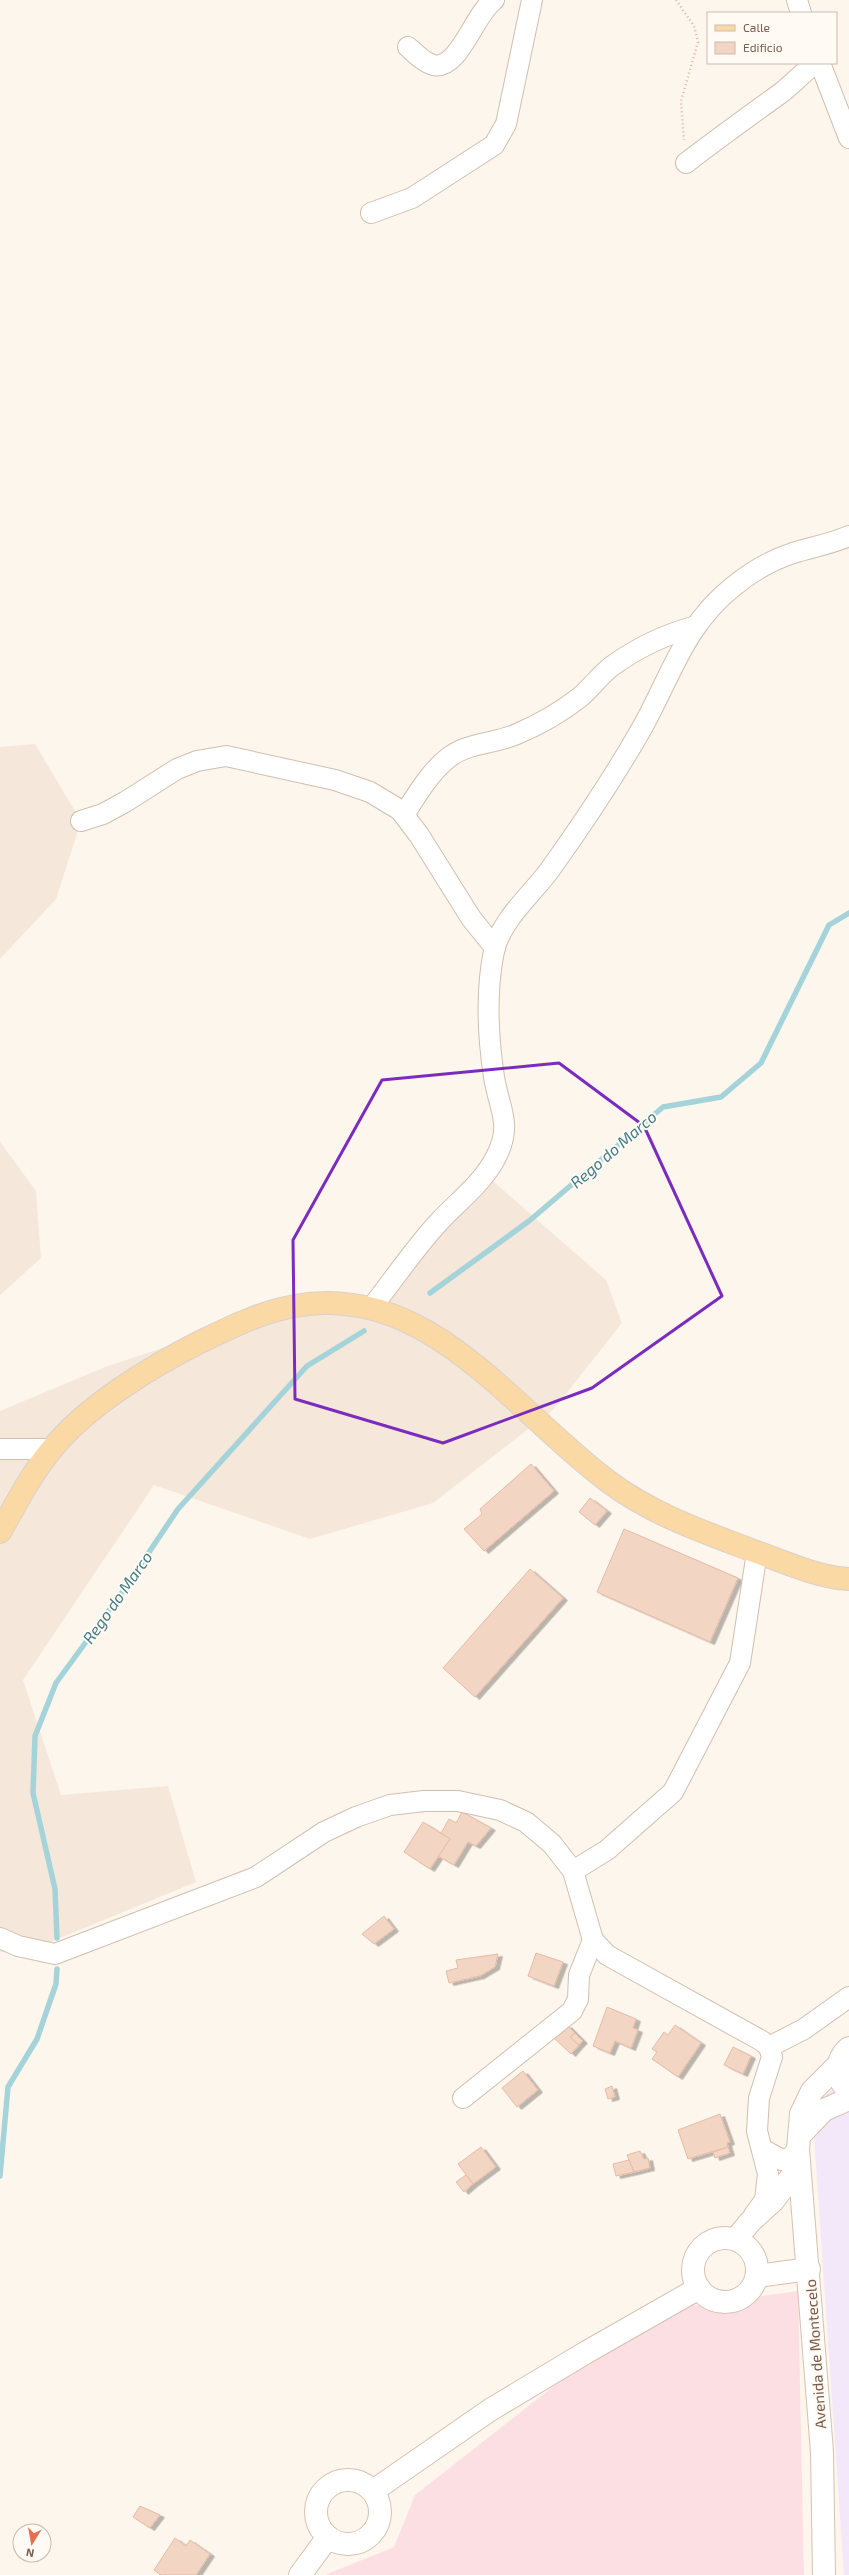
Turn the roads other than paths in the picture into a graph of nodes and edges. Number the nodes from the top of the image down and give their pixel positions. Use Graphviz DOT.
graph roads {
  1 [pos="494,0"];
  2 [pos="532,0"];
  3 [pos="796,0"];
  4 [pos="801,12"];
  5 [pos="408,47"];
  6 [pos="814,64"];
  7 [pos="820,64"];
  8 [pos="849,138"];
  9 [pos="686,163"];
  10 [pos="371,213"];
  11 [pos="849,536"];
  12 [pos="693,627"];
  13 [pos="404,815"];
  14 [pos="82,821"];
  15 [pos="495,948"];
  16 [pos="372,1307"];
  17 [pos="0,1449"];
  18 [pos="52,1449"];
  19 [pos="0,1532"];
  20 [pos="757,1552"];
  21 [pos="849,1579"];
  22 [pos="573,1871"];
  23 [pos="0,1938"];
  24 [pos="593,1940"];
  25 [pos="849,1997"];
  26 [pos="769,2048"];
  27 [pos="844,2056"];
  28 [pos="849,2090"];
  29 [pos="464,2098"];
  30 [pos="849,2099"];
  31 [pos="762,2149"];
  32 [pos="799,2150"];
  33 [pos="750,2222"];
  34 [pos="736,2239"];
  35 [pos="809,2269"];
  36 [pos="757,2276"];
  37 [pos="698,2288"];
  38 [pos="373,2491"];
  39 [pos="328,2537"];
  40 [pos="300,2575"];
  41 [pos="824,2575"];
  1 -- 5 [label="street"];
  2 -- 10 [label="street"];
  3 -- 4 [label="street"];
  6 -- 9 [label="street"];
  7 -- 8 [label="street"];
  11 -- 12 [label="street"];
  12 -- 13 [label="street"];
  12 -- 15 [label="street"];
  13 -- 14 [label="street"];
  13 -- 15 [label="street"];
  15 -- 16 [label="street"];
  16 -- 18 [label="main road"];
  16 -- 20 [label="main road"];
  17 -- 18 [label="street"];
  18 -- 19 [label="main road"];
  20 -- 21 [label="main road"];
  20 -- 22 [label="street"];
  22 -- 23 [label="street"];
  22 -- 24 [label="street"];
  24 -- 26 [label="street"];
  24 -- 29 [label="street"];
  25 -- 26 [label="street"];
  26 -- 31 [label="street"];
  27 -- 28 [label="street"];
  27 -- 32 [label="street, Avenida de Montecelo"];
  30 -- 32 [label="street"];
  31 -- 32 [label="street"];
  31 -- 33 [label="street"];
  32 -- 33 [label="street"];
  32 -- 35 [label="street, Avenida de Montecelo"];
  33 -- 34 [label="street"];
  34 -- 36 [label="street"];
  34 -- 37 [label="street"];
  35 -- 36 [label="street"];
  35 -- 41 [label="street, Avenida de Montecelo"];
  36 -- 37 [label="street"];
  37 -- 38 [label="street"];
  38 -- 39 [label="street"];
  38 -- 39 [label="street"];
  39 -- 40 [label="street"];
}
